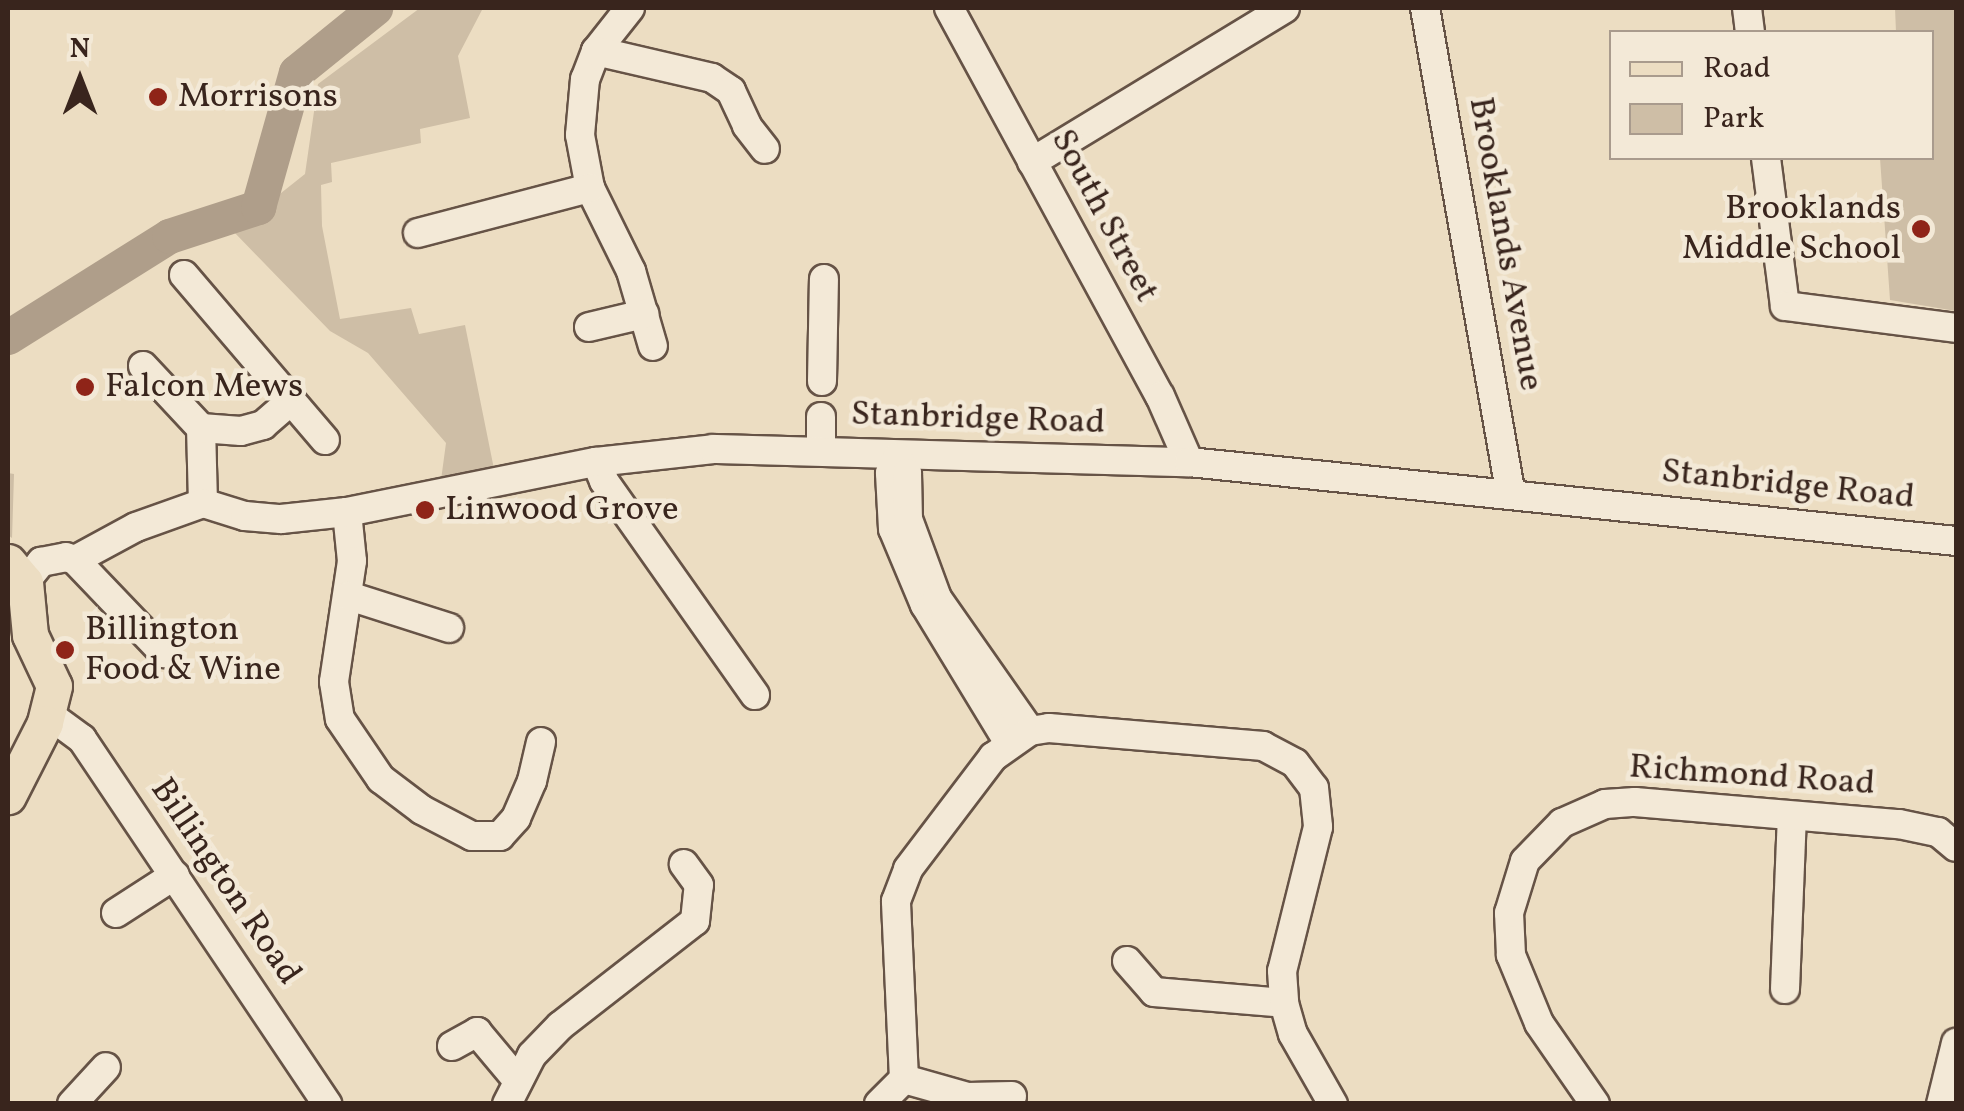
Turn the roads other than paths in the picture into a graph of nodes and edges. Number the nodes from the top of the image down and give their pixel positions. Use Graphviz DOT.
graph roads {
  1 [pos="630,8"];
  2 [pos="949,8"];
  3 [pos="1285,8"];
  4 [pos="1425,8"];
  5 [pos="596,51"];
  6 [pos="765,149"];
  7 [pos="1766,160"];
  8 [pos="1032,162"];
  9 [pos="590,188"];
  10 [pos="418,233"];
  11 [pos="184,275"];
  12 [pos="824,280"];
  13 [pos="644,314"];
  14 [pos="589,327"];
  15 [pos="1956,328"];
  16 [pos="653,346"];
  17 [pos="142,366"];
  18 [pos="822,381"];
  19 [pos="292,401"];
  20 [pos="822,417"];
  21 [pos="201,428"];
  22 [pos="325,440"];
  23 [pos="821,451"];
  24 [pos="897,457"];
  25 [pos="596,462"];
  26 [pos="1188,462"];
  27 [pos="1511,494"];
  28 [pos="203,503"];
  29 [pos="347,512"];
  30 [pos="1956,540"];
  31 [pos="76,560"];
  32 [pos="16,572"];
  33 [pos="350,596"];
  34 [pos="449,628"];
  35 [pos="164,653"];
  36 [pos="755,696"];
  37 [pos="48,714"];
  38 [pos="1020,737"];
  39 [pos="541,742"];
  40 [pos="8,796"];
  41 [pos="1792,818"];
  42 [pos="1956,847"];
  43 [pos="684,864"];
  44 [pos="175,875"];
  45 [pos="116,913"];
  46 [pos="1127,961"];
  47 [pos="1786,989"];
  48 [pos="1284,1003"];
  49 [pos="1956,1043"];
  50 [pos="452,1046"];
  51 [pos="106,1067"];
  52 [pos="904,1079"];
  53 [pos="512,1092"];
  54 [pos="1012,1096"];
  55 [pos="72,1104"];
  56 [pos="327,1104"];
  57 [pos="879,1104"];
  58 [pos="1334,1104"];
  59 [pos="1595,1104"];
  60 [pos="1941,1104"];
  1 -- 5 [label="street"];
  2 -- 8 [label="street, South Street"];
  3 -- 8 [label="street"];
  4 -- 27 [label="street, Brooklands Avenue"];
  5 -- 6 [label="street"];
  5 -- 9 [label="street"];
  7 -- 15 [label="street"];
  8 -- 26 [label="street, South Street"];
  9 -- 10 [label="street"];
  9 -- 13 [label="street"];
  11 -- 19 [label="street"];
  12 -- 18 [label="street"];
  13 -- 14 [label="street"];
  13 -- 16 [label="street"];
  17 -- 21 [label="street"];
  19 -- 21 [label="street"];
  19 -- 22 [label="street"];
  20 -- 23 [label="street"];
  21 -- 28 [label="street"];
  23 -- 24 [label="street, Stanbridge Road"];
  23 -- 25 [label="street, Stanbridge Road"];
  24 -- 26 [label="street, Stanbridge Road"];
  24 -- 38 [label="street"];
  25 -- 29 [label="street, Stanbridge Road"];
  25 -- 36 [label="street"];
  26 -- 27 [label="street, Stanbridge Road"];
  27 -- 30 [label="street, Stanbridge Road"];
  28 -- 29 [label="street, Stanbridge Road"];
  28 -- 31 [label="street"];
  29 -- 33 [label="street"];
  31 -- 32 [label="street"];
  31 -- 35 [label="street"];
  32 -- 37 [label="main road"];
  33 -- 34 [label="street"];
  33 -- 39 [label="street"];
  37 -- 40 [label="main road"];
  37 -- 44 [label="street, Billington Road"];
  38 -- 48 [label="street"];
  38 -- 52 [label="street"];
  41 -- 42 [label="street, Richmond Road"];
  41 -- 47 [label="street"];
  41 -- 59 [label="street, Richmond Road"];
  43 -- 53 [label="street"];
  44 -- 45 [label="street"];
  44 -- 56 [label="street, Billington Road"];
  46 -- 48 [label="street"];
  48 -- 58 [label="street"];
  49 -- 60 [label="street"];
  50 -- 53 [label="street"];
  51 -- 55 [label="street"];
  52 -- 54 [label="street"];
  52 -- 57 [label="street"];
}
